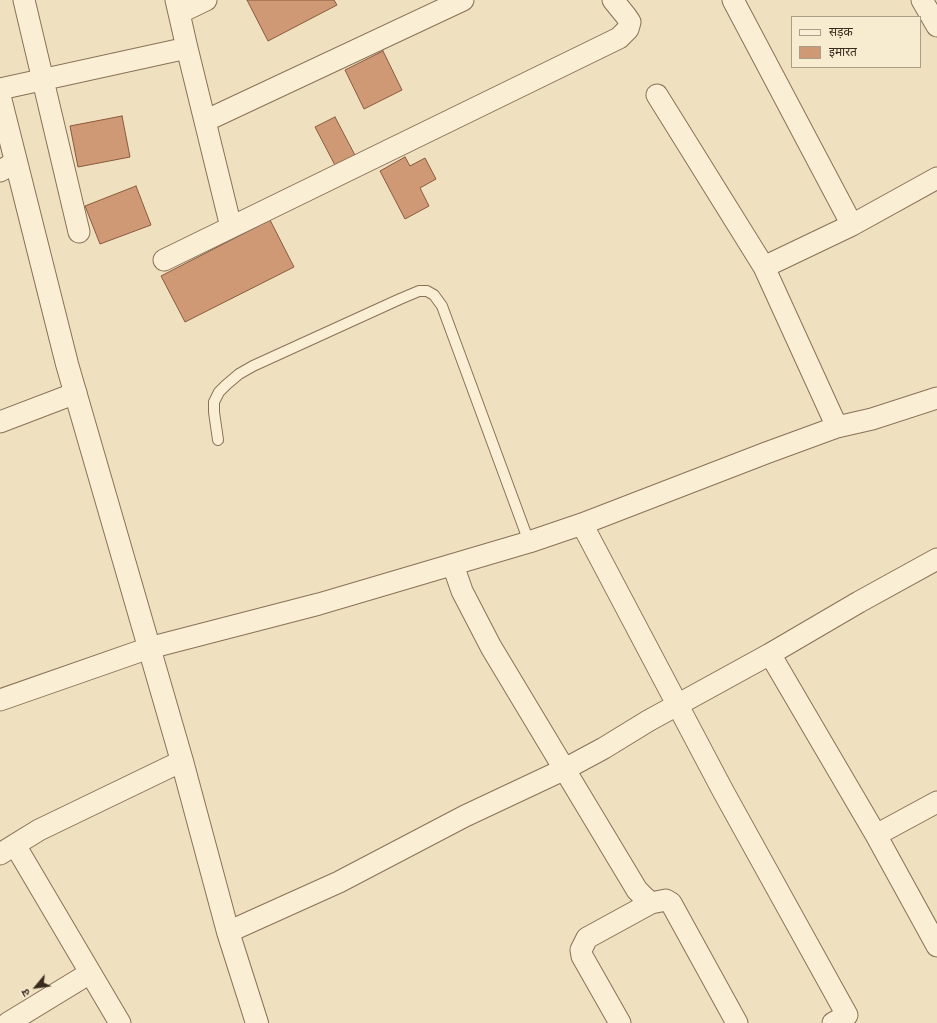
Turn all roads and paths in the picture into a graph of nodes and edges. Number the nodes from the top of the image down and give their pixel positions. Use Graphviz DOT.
graph roads {
  1 [pos="24,0"];
  2 [pos="206,0"];
  3 [pos="463,0"];
  4 [pos="613,0"];
  5 [pos="733,0"];
  6 [pos="922,0"];
  7 [pos="178,7"];
  8 [pos="937,26"];
  9 [pos="187,48"];
  10 [pos="43,80"];
  11 [pos="0,89"];
  12 [pos="657,95"];
  13 [pos="0,98"];
  14 [pos="204,121"];
  15 [pos="8,166"];
  16 [pos="937,178"];
  17 [pos="852,225"];
  18 [pos="231,227"];
  19 [pos="79,232"];
  20 [pos="164,260"];
  21 [pos="764,267"];
  22 [pos="76,393"];
  23 [pos="937,398"];
  24 [pos="0,422"];
  25 [pos="837,427"];
  26 [pos="218,440"];
  27 [pos="582,524"];
  28 [pos="529,542"];
  29 [pos="937,559"];
  30 [pos="453,565"];
  31 [pos="149,648"];
  32 [pos="770,654"];
  33 [pos="0,700"];
  34 [pos="677,705"];
  35 [pos="182,760"];
  36 [pos="565,769"];
  37 [pos="937,802"];
  38 [pos="876,835"];
  39 [pos="7,849"];
  40 [pos="651,903"];
  41 [pos="228,932"];
  42 [pos="937,946"];
  43 [pos="90,973"];
  44 [pos="844,1020"];
  45 [pos="8,1023"];
  46 [pos="120,1023"];
  47 [pos="257,1023"];
  48 [pos="620,1023"];
  49 [pos="737,1023"];
  1 -- 10 [label="street"];
  2 -- 7 [label="street"];
  3 -- 14 [label="street"];
  4 -- 18 [label="street"];
  5 -- 17 [label="street"];
  6 -- 8 [label="street"];
  7 -- 9 [label="street"];
  9 -- 10 [label="street"];
  9 -- 14 [label="street"];
  10 -- 11 [label="street"];
  10 -- 19 [label="street"];
  12 -- 21 [label="street"];
  13 -- 15 [label="street"];
  14 -- 18 [label="street"];
  15 -- 22 [label="street"];
  16 -- 17 [label="street"];
  17 -- 21 [label="street"];
  18 -- 20 [label="street"];
  21 -- 25 [label="street"];
  22 -- 24 [label="street"];
  22 -- 31 [label="street"];
  23 -- 25 [label="street"];
  25 -- 27 [label="street"];
  26 -- 28 [label="lane"];
  27 -- 28 [label="street"];
  27 -- 34 [label="street"];
  28 -- 30 [label="street"];
  29 -- 32 [label="street"];
  30 -- 31 [label="street"];
  30 -- 36 [label="street"];
  31 -- 33 [label="street"];
  31 -- 35 [label="street"];
  32 -- 34 [label="street"];
  32 -- 38 [label="street"];
  34 -- 36 [label="street"];
  34 -- 44 [label="street"];
  35 -- 39 [label="street"];
  35 -- 41 [label="street"];
  36 -- 40 [label="street"];
  36 -- 41 [label="street"];
  37 -- 38 [label="street"];
  38 -- 42 [label="street"];
  39 -- 43 [label="street"];
  40 -- 48 [label="street"];
  40 -- 49 [label="street"];
  41 -- 47 [label="street"];
  43 -- 45 [label="street"];
  43 -- 46 [label="street"];
}
